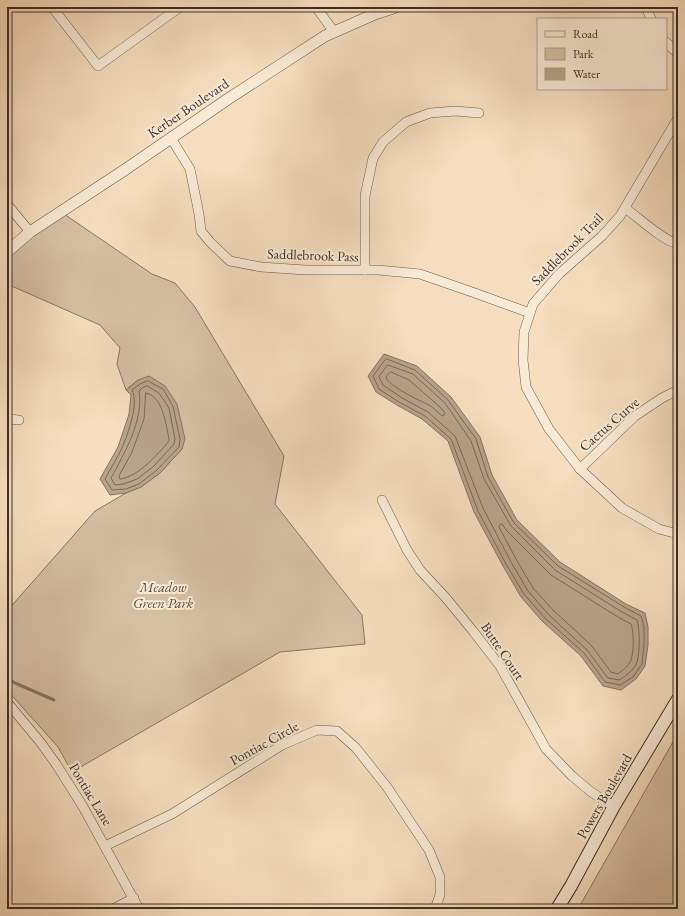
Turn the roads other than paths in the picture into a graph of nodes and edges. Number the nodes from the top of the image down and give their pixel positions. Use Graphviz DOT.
graph roads {
  1 [pos="52,7"];
  2 [pos="180,7"];
  3 [pos="316,7"];
  4 [pos="396,7"];
  5 [pos="646,7"];
  6 [pos="651,18"];
  7 [pos="334,32"];
  8 [pos="667,43"];
  9 [pos="678,54"];
  10 [pos="479,113"];
  11 [pos="678,118"];
  12 [pos="171,138"];
  13 [pos="7,204"];
  14 [pos="625,208"];
  15 [pos="30,232"];
  16 [pos="678,244"];
  17 [pos="7,252"];
  18 [pos="365,270"];
  19 [pos="530,313"];
  20 [pos="678,390"];
  21 [pos="7,419"];
  22 [pos="19,420"];
  23 [pos="580,469"];
  24 [pos="382,500"];
  25 [pos="678,534"];
  26 [pos="678,699"];
  27 [pos="7,702"];
  28 [pos="614,806"];
  29 [pos="105,846"];
  30 [pos="134,898"];
  31 [pos="113,909"];
  32 [pos="139,909"];
  33 [pos="435,909"];
  34 [pos="557,909"];
  1 -- 2 [label="street"];
  3 -- 7 [label="street"];
  4 -- 7 [label="street, Kerber Boulevard"];
  5 -- 6 [label="street"];
  7 -- 12 [label="street, Kerber Boulevard"];
  8 -- 9 [label="street"];
  10 -- 18 [label="street"];
  11 -- 14 [label="street, Saddlebrook Trail"];
  12 -- 15 [label="street, Kerber Boulevard"];
  12 -- 18 [label="street, Saddlebrook Pass"];
  13 -- 15 [label="street"];
  14 -- 16 [label="street"];
  14 -- 19 [label="street, Saddlebrook Trail"];
  15 -- 17 [label="street, Kerber Boulevard"];
  18 -- 19 [label="street, Saddlebrook Pass"];
  19 -- 23 [label="street, Saddlebrook Trail"];
  20 -- 23 [label="street, Cactus Curve"];
  21 -- 22 [label="street"];
  23 -- 25 [label="street, Saddlebrook Trail"];
  24 -- 28 [label="street, Butte Court"];
  26 -- 28 [label="main road, Powers Boulevard"];
  27 -- 29 [label="street, Pontiac Lane"];
  28 -- 34 [label="main road, Powers Boulevard"];
  29 -- 30 [label="street, Pontiac Lane"];
  29 -- 33 [label="street, Pontiac Circle"];
  30 -- 31 [label="street"];
  30 -- 32 [label="street, Pontiac Lane"];
}
